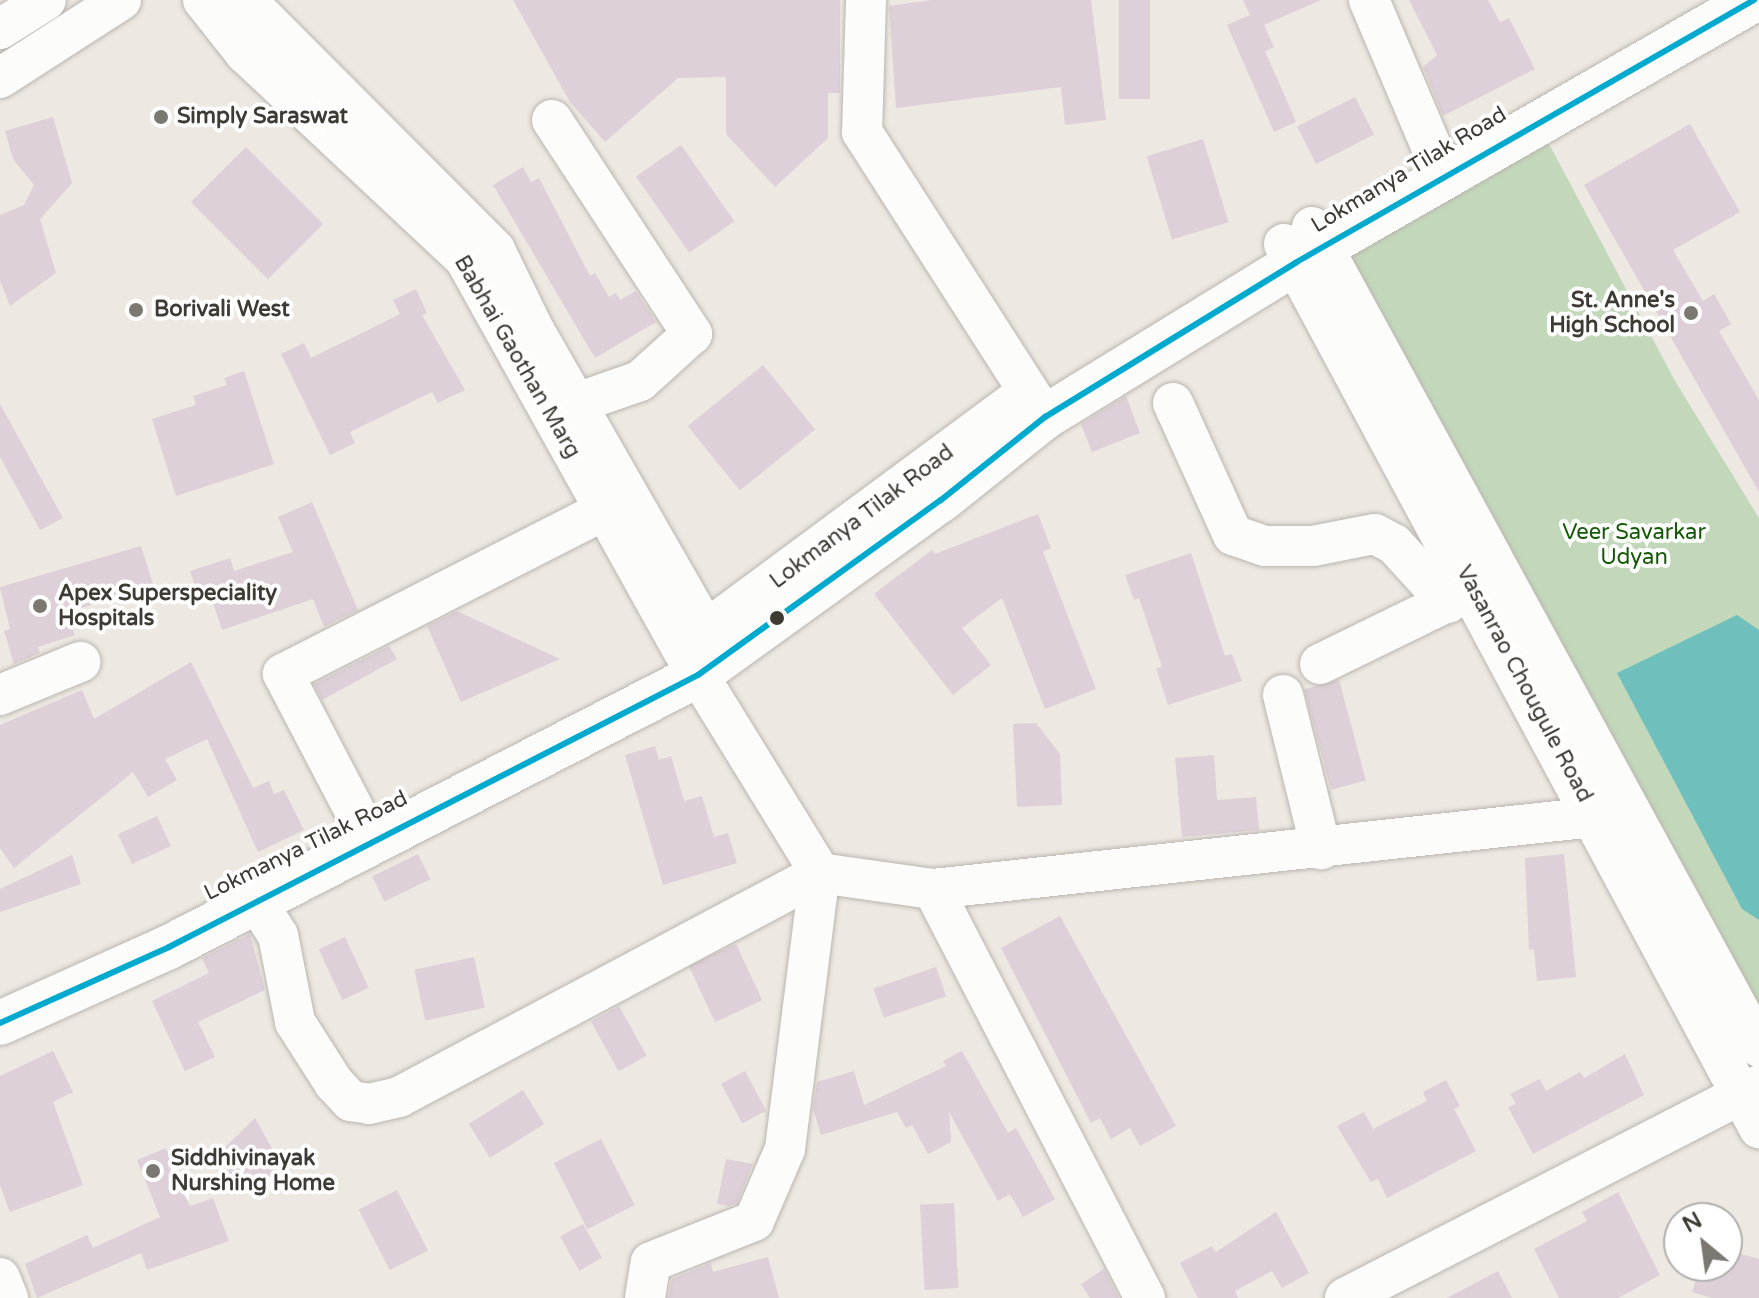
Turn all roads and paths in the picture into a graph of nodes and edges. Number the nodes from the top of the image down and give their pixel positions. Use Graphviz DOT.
graph roads {
  1 [pos="46,0"];
  2 [pos="121,0"];
  3 [pos="203,0"];
  4 [pos="246,0"];
  5 [pos="866,0"];
  6 [pos="1369,0"];
  7 [pos="1703,0"];
  8 [pos="1754,0"];
  9 [pos="0,29"];
  10 [pos="0,78"];
  11 [pos="552,120"];
  12 [pos="1434,153"];
  13 [pos="1303,245"];
  14 [pos="1173,403"];
  15 [pos="1037,405"];
  16 [pos="564,408"];
  17 [pos="605,510"];
  18 [pos="1461,596"];
  19 [pos="696,652"];
  20 [pos="80,662"];
  21 [pos="1320,664"];
  22 [pos="0,695"];
  23 [pos="1283,695"];
  24 [pos="1614,815"];
  25 [pos="360,821"];
  26 [pos="1321,849"];
  27 [pos="820,873"];
  28 [pos="933,889"];
  29 [pos="257,902"];
  30 [pos="0,995"];
  31 [pos="0,1023"];
  32 [pos="1759,1047"];
  33 [pos="1753,1103"];
  34 [pos="0,1278"];
  35 [pos="8,1298"];
  36 [pos="645,1298"];
  37 [pos="1145,1298"];
  38 [pos="1345,1298"];
  1 -- 9 [label="street"];
  2 -- 10 [label="street"];
  3 -- 16 [label="street, Babhai Gaothan Marg"];
  4 -- 16 [label="street, Babhai Gaothan Marg"];
  5 -- 15 [label="street"];
  6 -- 12 [label="street"];
  7 -- 12 [label="main road, Lokmanya Tilak Road"];
  8 -- 13 [label="main road, Lokmanya Tilak Road"];
  11 -- 16 [label="street"];
  12 -- 13 [label="main road, Lokmanya Tilak Road"];
  13 -- 15 [label="main road, Lokmanya Tilak Road"];
  13 -- 18 [label="street, Vasanrao Chougule Road"];
  13 -- 24 [label="street, Vasanrao Chougule Road"];
  14 -- 18 [label="street"];
  15 -- 19 [label="main road, Lokmanya Tilak Road"];
  16 -- 17 [label="street, Babhai Gaothan Marg"];
  16 -- 19 [label="street, Babhai Gaothan Marg"];
  17 -- 19 [label="street, Babhai Gaothan Marg"];
  17 -- 25 [label="street"];
  18 -- 21 [label="street"];
  18 -- 24 [label="street, Vasanrao Chougule Road"];
  19 -- 25 [label="main road, Lokmanya Tilak Road"];
  19 -- 27 [label="street"];
  19 -- 29 [label="main road, Lokmanya Tilak Road"];
  20 -- 22 [label="street"];
  23 -- 26 [label="street"];
  24 -- 26 [label="street"];
  24 -- 32 [label="street, Vasanrao Chougule Road"];
  24 -- 33 [label="street, Vasanrao Chougule Road"];
  25 -- 30 [label="main road, Lokmanya Tilak Road"];
  26 -- 28 [label="street"];
  27 -- 28 [label="street"];
  27 -- 29 [label="street"];
  27 -- 36 [label="street"];
  28 -- 37 [label="street"];
  29 -- 31 [label="main road, Lokmanya Tilak Road"];
  33 -- 38 [label="street"];
  34 -- 35 [label="street"];
}
